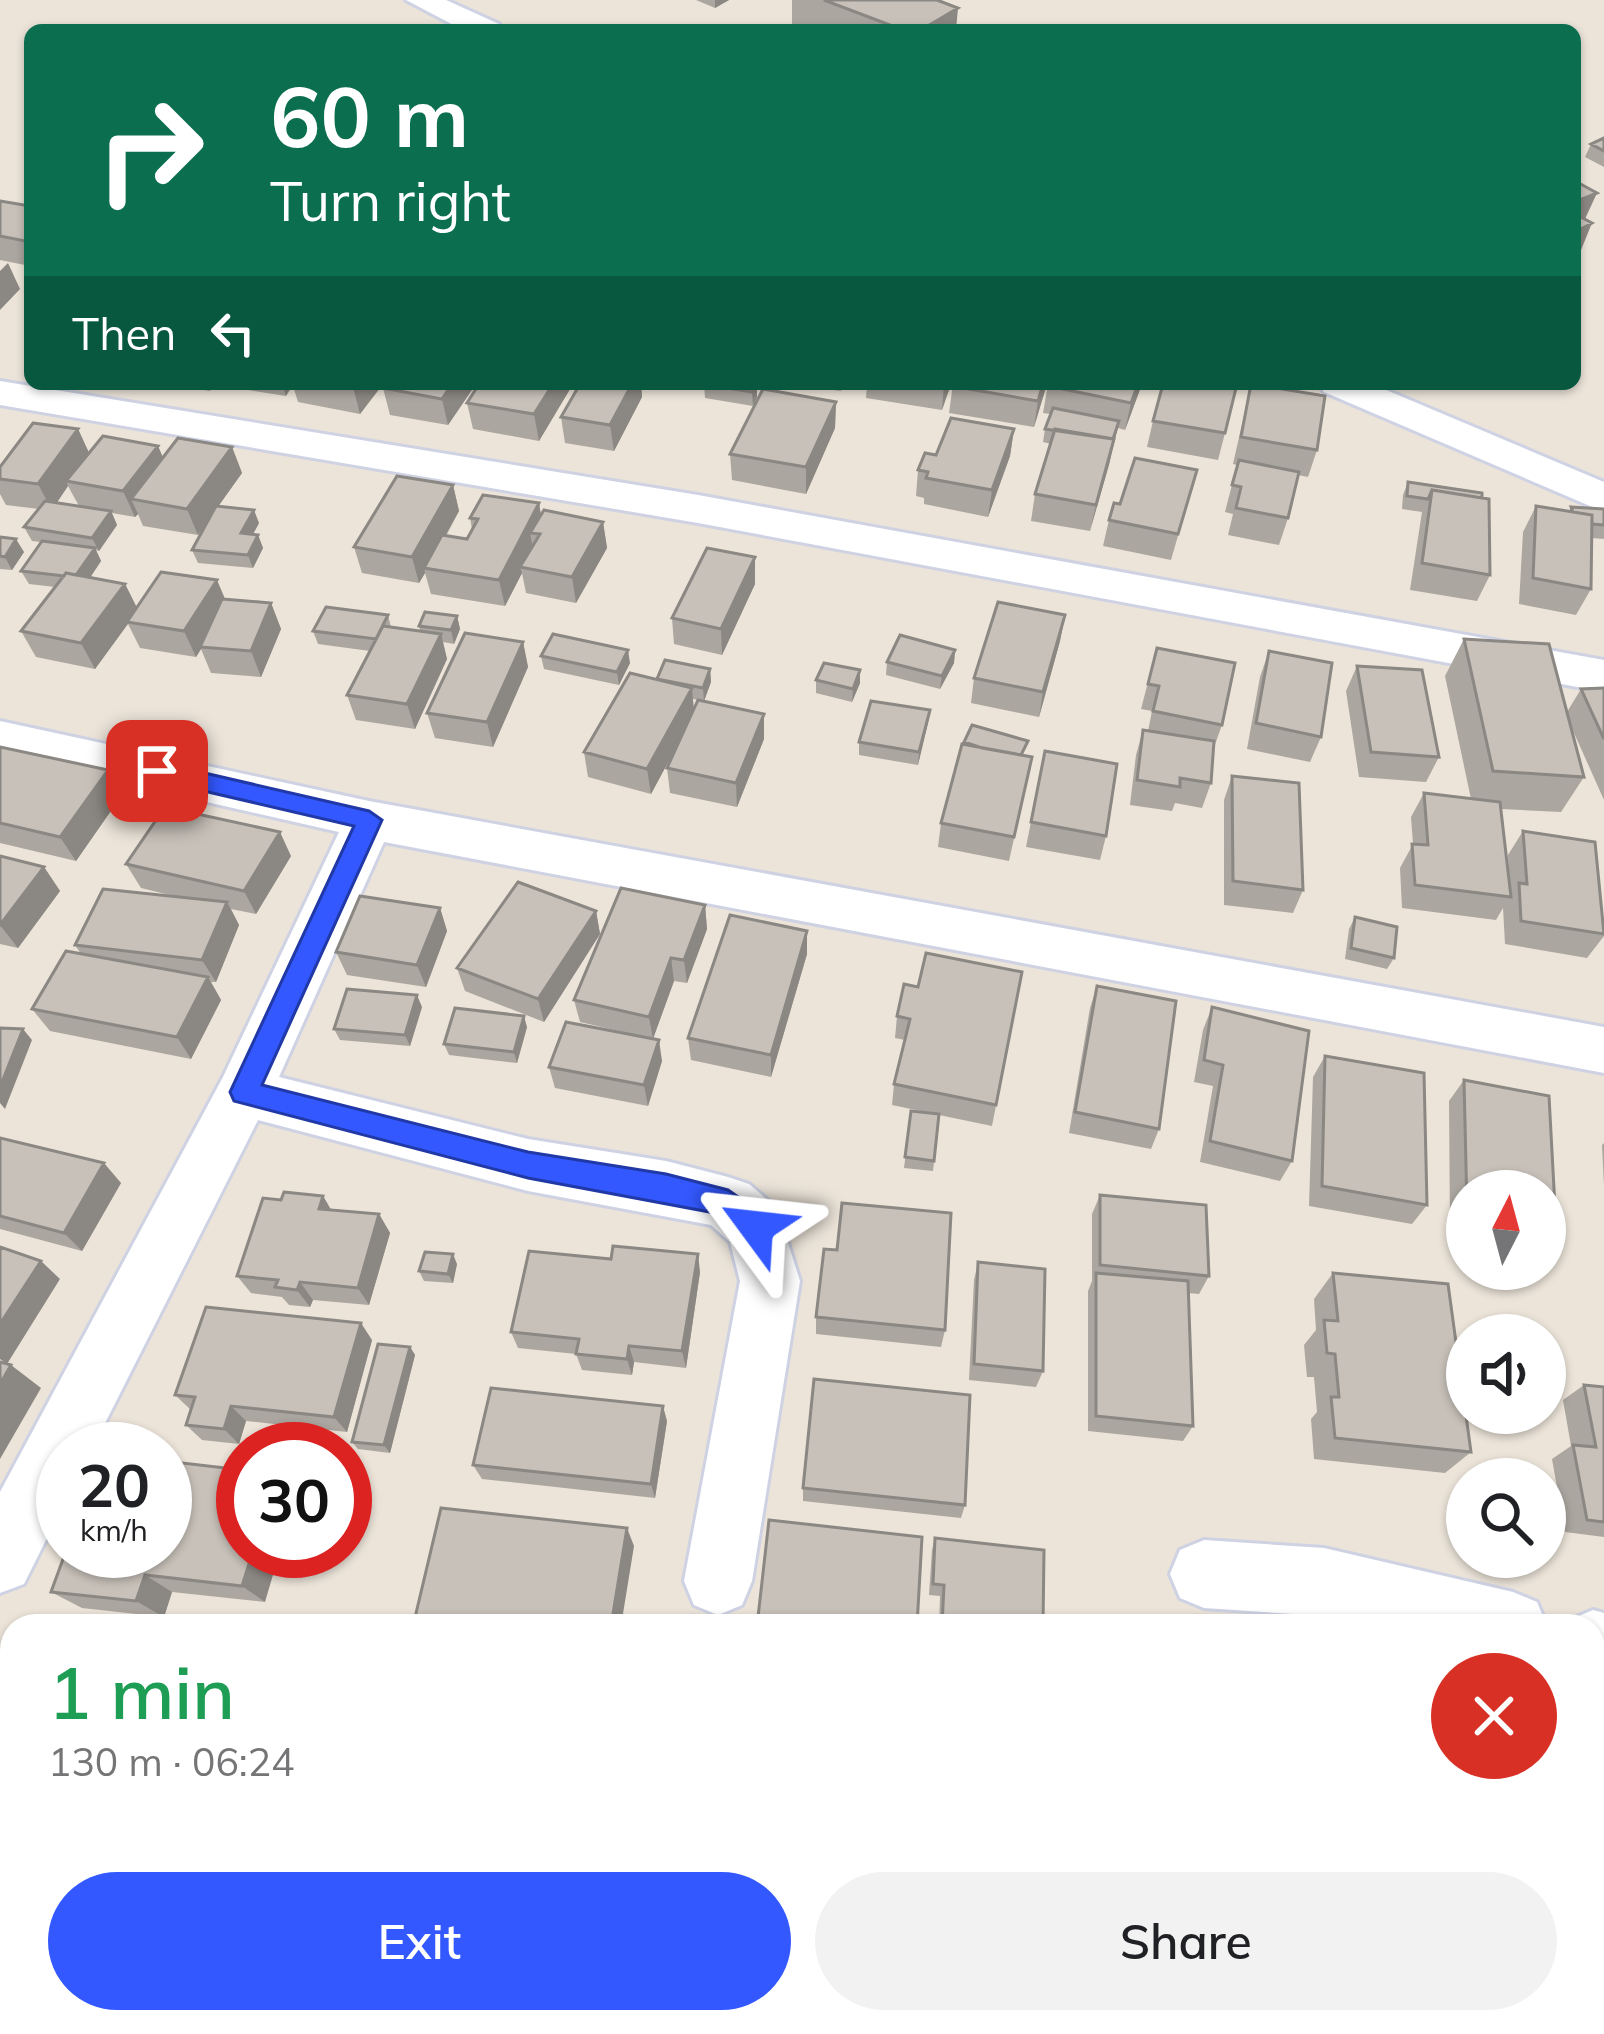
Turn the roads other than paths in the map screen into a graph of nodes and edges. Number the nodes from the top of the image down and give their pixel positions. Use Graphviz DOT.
graph roads {
  1 [pos="422,0"];
  2 [pos="475,24"];
  3 [pos="1352,390"];
  4 [pos="0,393"];
  5 [pos="1604,498"];
  6 [pos="1604,676"];
  7 [pos="0,738"];
  8 [pos="369,820"];
  9 [pos="1604,1050"];
  10 [pos="244,1092"];
  11 [pos="0,1559"];
  12 [pos="1204,1574"];
  13 [pos="718,1581"];
  14 [pos="1461,1614"];
  1 -- 2 [label="street"];
  3 -- 5 [label="street"];
  4 -- 6 [label="street"];
  7 -- 8 [label="street"];
  8 -- 9 [label="street"];
  8 -- 10 [label="street"];
  10 -- 11 [label="street"];
  10 -- 13 [label="street"];
  12 -- 14 [label="street"];
}
